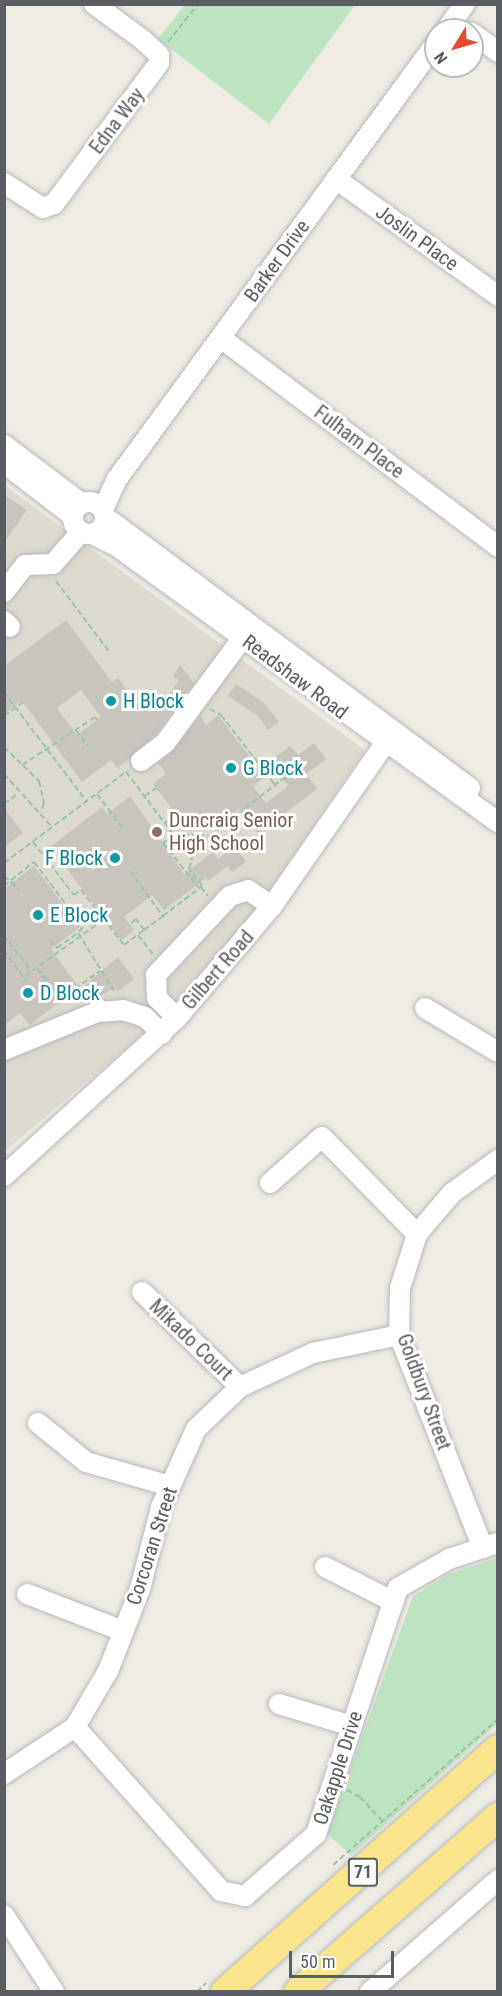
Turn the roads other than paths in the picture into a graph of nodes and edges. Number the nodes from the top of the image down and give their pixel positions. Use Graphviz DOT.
graph roads {
  1 [pos="94,4"];
  2 [pos="484,42"];
  3 [pos="498,52"];
  4 [pos="424,60"];
  5 [pos="336,179"];
  6 [pos="4,183"];
  7 [pos="498,296"];
  8 [pos="221,338"];
  9 [pos="4,446"];
  10 [pos="4,463"];
  11 [pos="89,517"];
  12 [pos="498,547"];
  13 [pos="4,592"];
  14 [pos="247,632"];
  15 [pos="389,737"];
  16 [pos="134,766"];
  17 [pos="498,807"];
  18 [pos="498,822"];
  19 [pos="272,906"];
  20 [pos="425,1008"];
  21 [pos="177,1018"];
  22 [pos="162,1034"];
  23 [pos="4,1050"];
  24 [pos="498,1052"];
  25 [pos="498,1160"];
  26 [pos="4,1176"];
  27 [pos="270,1183"];
  28 [pos="417,1234"];
  29 [pos="142,1292"];
  30 [pos="399,1335"];
  31 [pos="240,1387"];
  32 [pos="38,1424"];
  33 [pos="170,1486"];
  34 [pos="490,1545"];
  35 [pos="325,1567"];
  36 [pos="27,1594"];
  37 [pos="394,1602"];
  38 [pos="123,1630"];
  39 [pos="279,1704"];
  40 [pos="352,1726"];
  41 [pos="75,1727"];
  42 [pos="498,1749"];
  43 [pos="4,1774"];
  44 [pos="498,1817"];
  45 [pos="498,1880"];
  46 [pos="4,1915"];
  47 [pos="4,1940"];
  48 [pos="38,1992"];
  49 [pos="54,1992"];
  50 [pos="225,1992"];
  51 [pos="298,1992"];
  52 [pos="370,1992"];
  1 -- 6 [label="street, Edna Way"];
  2 -- 3 [label="street"];
  4 -- 5 [label="street, Barker Drive"];
  5 -- 7 [label="street, Joslin Place"];
  5 -- 8 [label="street, Barker Drive"];
  8 -- 11 [label="street, Barker Drive"];
  8 -- 12 [label="street, Fulham Place"];
  9 -- 11 [label="street, Readshaw Road"];
  10 -- 11 [label="street, Readshaw Road"];
  11 -- 13 [label="street, Barker Drive"];
  11 -- 14 [label="street, Readshaw Road"];
  14 -- 15 [label="street, Readshaw Road"];
  14 -- 16 [label="street"];
  15 -- 17 [label="street, Readshaw Road"];
  15 -- 18 [label="street, Readshaw Road"];
  15 -- 19 [label="street, Gilbert Road"];
  19 -- 21 [label="street, Gilbert Road"];
  19 -- 21 [label="street"];
  20 -- 24 [label="street"];
  21 -- 22 [label="street, Gilbert Road"];
  22 -- 23 [label="street"];
  22 -- 26 [label="street, Gilbert Road"];
  25 -- 28 [label="street, Goldbury Street"];
  27 -- 28 [label="street"];
  28 -- 30 [label="street, Goldbury Street"];
  29 -- 31 [label="street, Mikado Court"];
  30 -- 31 [label="street, Corcoran Street"];
  30 -- 34 [label="street, Goldbury Street"];
  31 -- 33 [label="street, Corcoran Street"];
  32 -- 33 [label="street"];
  33 -- 38 [label="street, Corcoran Street"];
  34 -- 37 [label="street, Oakapple Drive"];
  35 -- 37 [label="street"];
  36 -- 38 [label="street"];
  37 -- 40 [label="street, Oakapple Drive"];
  38 -- 41 [label="street, Corcoran Street"];
  39 -- 40 [label="street"];
  40 -- 41 [label="street, Oakapple Drive"];
  41 -- 43 [label="street, Corcoran Street"];
  42 -- 50 [label="highway, 71"];
  44 -- 51 [label="highway, 71"];
  45 -- 52 [label="street"];
  46 -- 49 [label="street"];
  47 -- 48 [label="street"];
}
